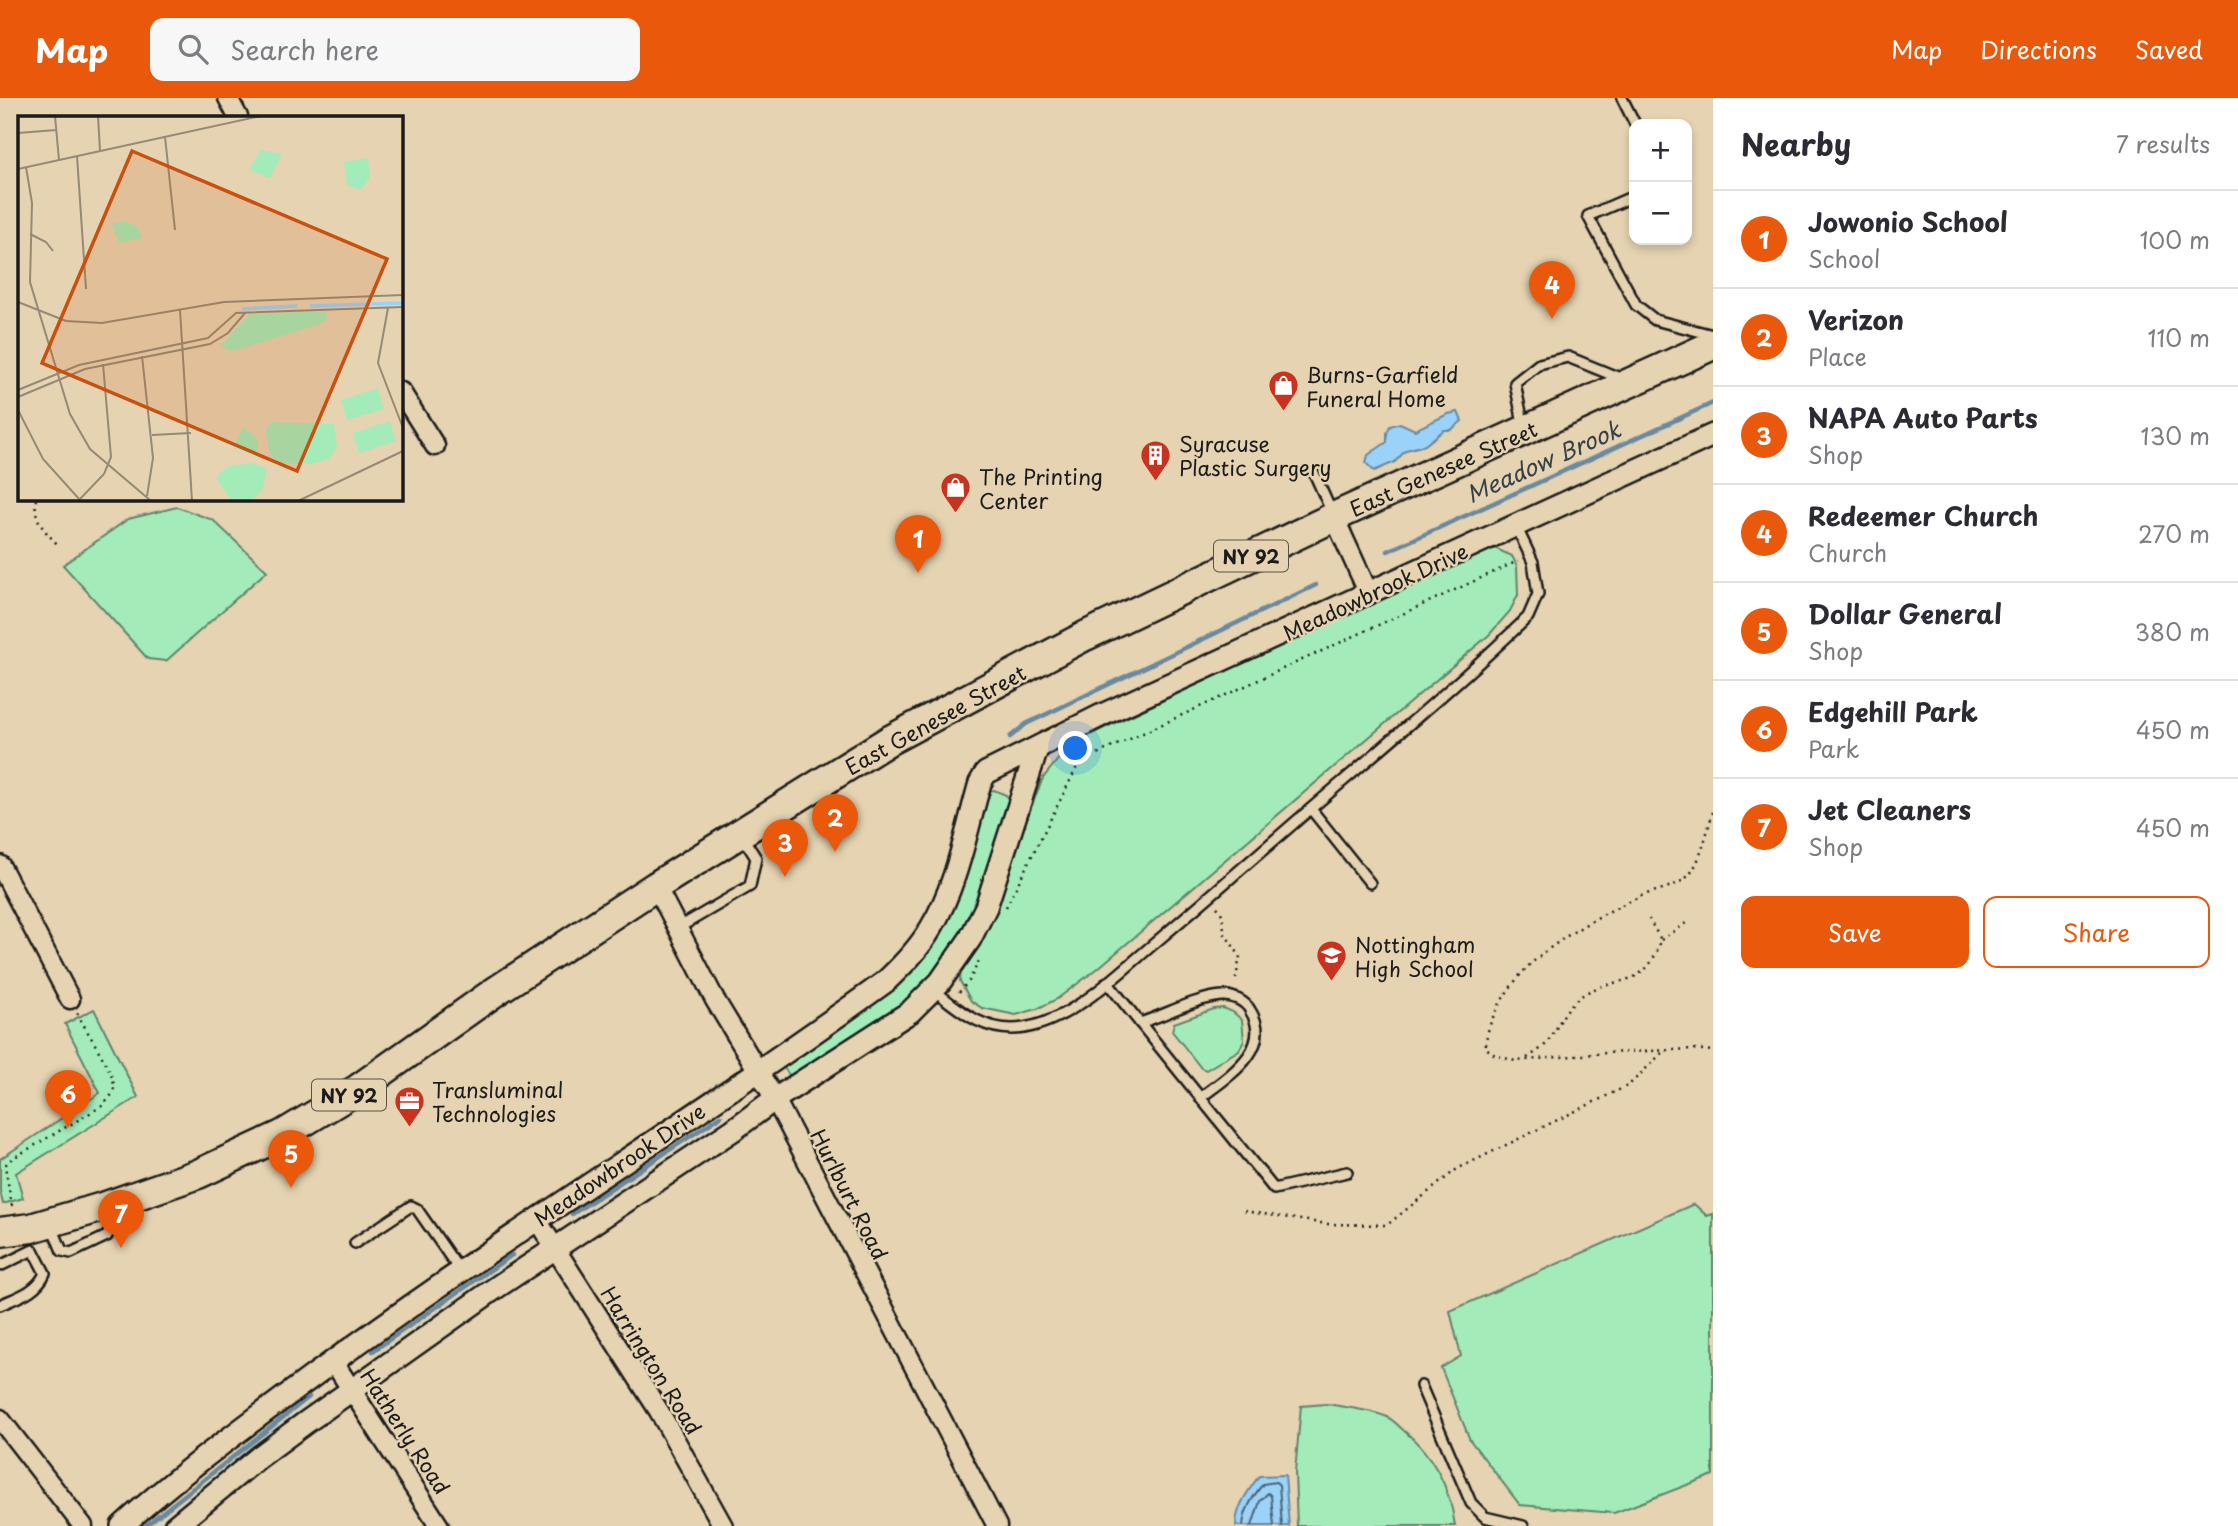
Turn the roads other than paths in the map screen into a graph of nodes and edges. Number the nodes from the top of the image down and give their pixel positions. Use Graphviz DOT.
graph roads {
  1 [pos="228,98"];
  2 [pos="1622,98"];
  3 [pos="237,116"];
  4 [pos="1632,119"];
  5 [pos="1629,198"];
  6 [pos="1713,335"];
  7 [pos="1713,345"];
  8 [pos="1630,383"];
  9 [pos="402,394"];
  10 [pos="1525,430"];
  11 [pos="1713,435"];
  12 [pos="435,446"];
  13 [pos="1314,473"];
  14 [pos="1334,517"];
  15 [pos="1516,526"];
  16 [pos="1370,594"];
  17 [pos="1037,749"];
  18 [pos="1311,809"];
  19 [pos="740,834"];
  20 [pos="0,865"];
  21 [pos="1370,883"];
  22 [pos="656,886"];
  23 [pos="678,928"];
  24 [pos="1107,982"];
  25 [pos="941,996"];
  26 [pos="70,999"];
  27 [pos="1140,1023"];
  28 [pos="757,1070"];
  29 [pos="1200,1098"];
  30 [pos="775,1099"];
  31 [pos="1347,1172"];
  32 [pos="537,1220"];
  33 [pos="0,1231"];
  34 [pos="37,1233"];
  35 [pos="355,1243"];
  36 [pos="555,1248"];
  37 [pos="6,1266"];
  38 [pos="460,1271"];
  39 [pos="17,1284"];
  40 [pos="23,1294"];
  41 [pos="1,1302"];
  42 [pos="334,1361"];
  43 [pos="1420,1386"];
  44 [pos="353,1390"];
  45 [pos="0,1419"];
  46 [pos="83,1526"];
  47 [pos="122,1526"];
  48 [pos="175,1526"];
  49 [pos="439,1526"];
  50 [pos="723,1526"];
  51 [pos="996,1526"];
  52 [pos="1523,1526"];
  1 -- 3 [label="street"];
  2 -- 4 [label="lane"];
  5 -- 6 [label="lane"];
  7 -- 8 [label="main road, East Genesee Street / NY 92"];
  8 -- 10 [label="main road, East Genesee Street / NY 92"];
  8 -- 10 [label="lane"];
  9 -- 12 [label="street"];
  10 -- 14 [label="main road, East Genesee Street / NY 92"];
  11 -- 15 [label="street, Meadowbrook Drive"];
  13 -- 14 [label="lane"];
  14 -- 16 [label="street"];
  14 -- 19 [label="main road, East Genesee Street / NY 92"];
  15 -- 16 [label="street, Meadowbrook Drive"];
  15 -- 18 [label="lane"];
  16 -- 17 [label="street, Meadowbrook Drive"];
  17 -- 25 [label="street, Meadowbrook Drive"];
  17 -- 28 [label="street, Meadowbrook Drive"];
  18 -- 21 [label="lane"];
  18 -- 24 [label="lane"];
  19 -- 22 [label="main road, East Genesee Street / NY 92"];
  19 -- 23 [label="lane"];
  20 -- 26 [label="street"];
  22 -- 23 [label="street, Hurlburt Road"];
  22 -- 34 [label="main road, East Genesee Street / NY 92"];
  23 -- 28 [label="street, Hurlburt Road"];
  24 -- 25 [label="lane"];
  24 -- 27 [label="lane"];
  25 -- 30 [label="street, Meadowbrook Drive"];
  27 -- 29 [label="lane"];
  27 -- 29 [label="lane"];
  28 -- 30 [label="street, Hurlburt Road"];
  28 -- 32 [label="street, Meadowbrook Drive"];
  29 -- 31 [label="lane"];
  30 -- 36 [label="street, Meadowbrook Drive"];
  30 -- 51 [label="street, Hurlburt Road"];
  32 -- 36 [label="street, Harrington Road"];
  32 -- 38 [label="street, Meadowbrook Drive"];
  33 -- 34 [label="main road, East Genesee Street / NY 92"];
  34 -- 37 [label="lane"];
  34 -- 40 [label="lane"];
  35 -- 38 [label="lane"];
  36 -- 44 [label="street, Meadowbrook Drive"];
  36 -- 50 [label="street, Harrington Road"];
  38 -- 42 [label="street, Meadowbrook Drive"];
  39 -- 40 [label="lane"];
  40 -- 41 [label="lane"];
  42 -- 44 [label="street, Hatherly Road"];
  42 -- 47 [label="street, Meadowbrook Drive"];
  43 -- 52 [label="lane"];
  44 -- 48 [label="street, Meadowbrook Drive"];
  44 -- 49 [label="street, Hatherly Road"];
  45 -- 46 [label="street"];
}
